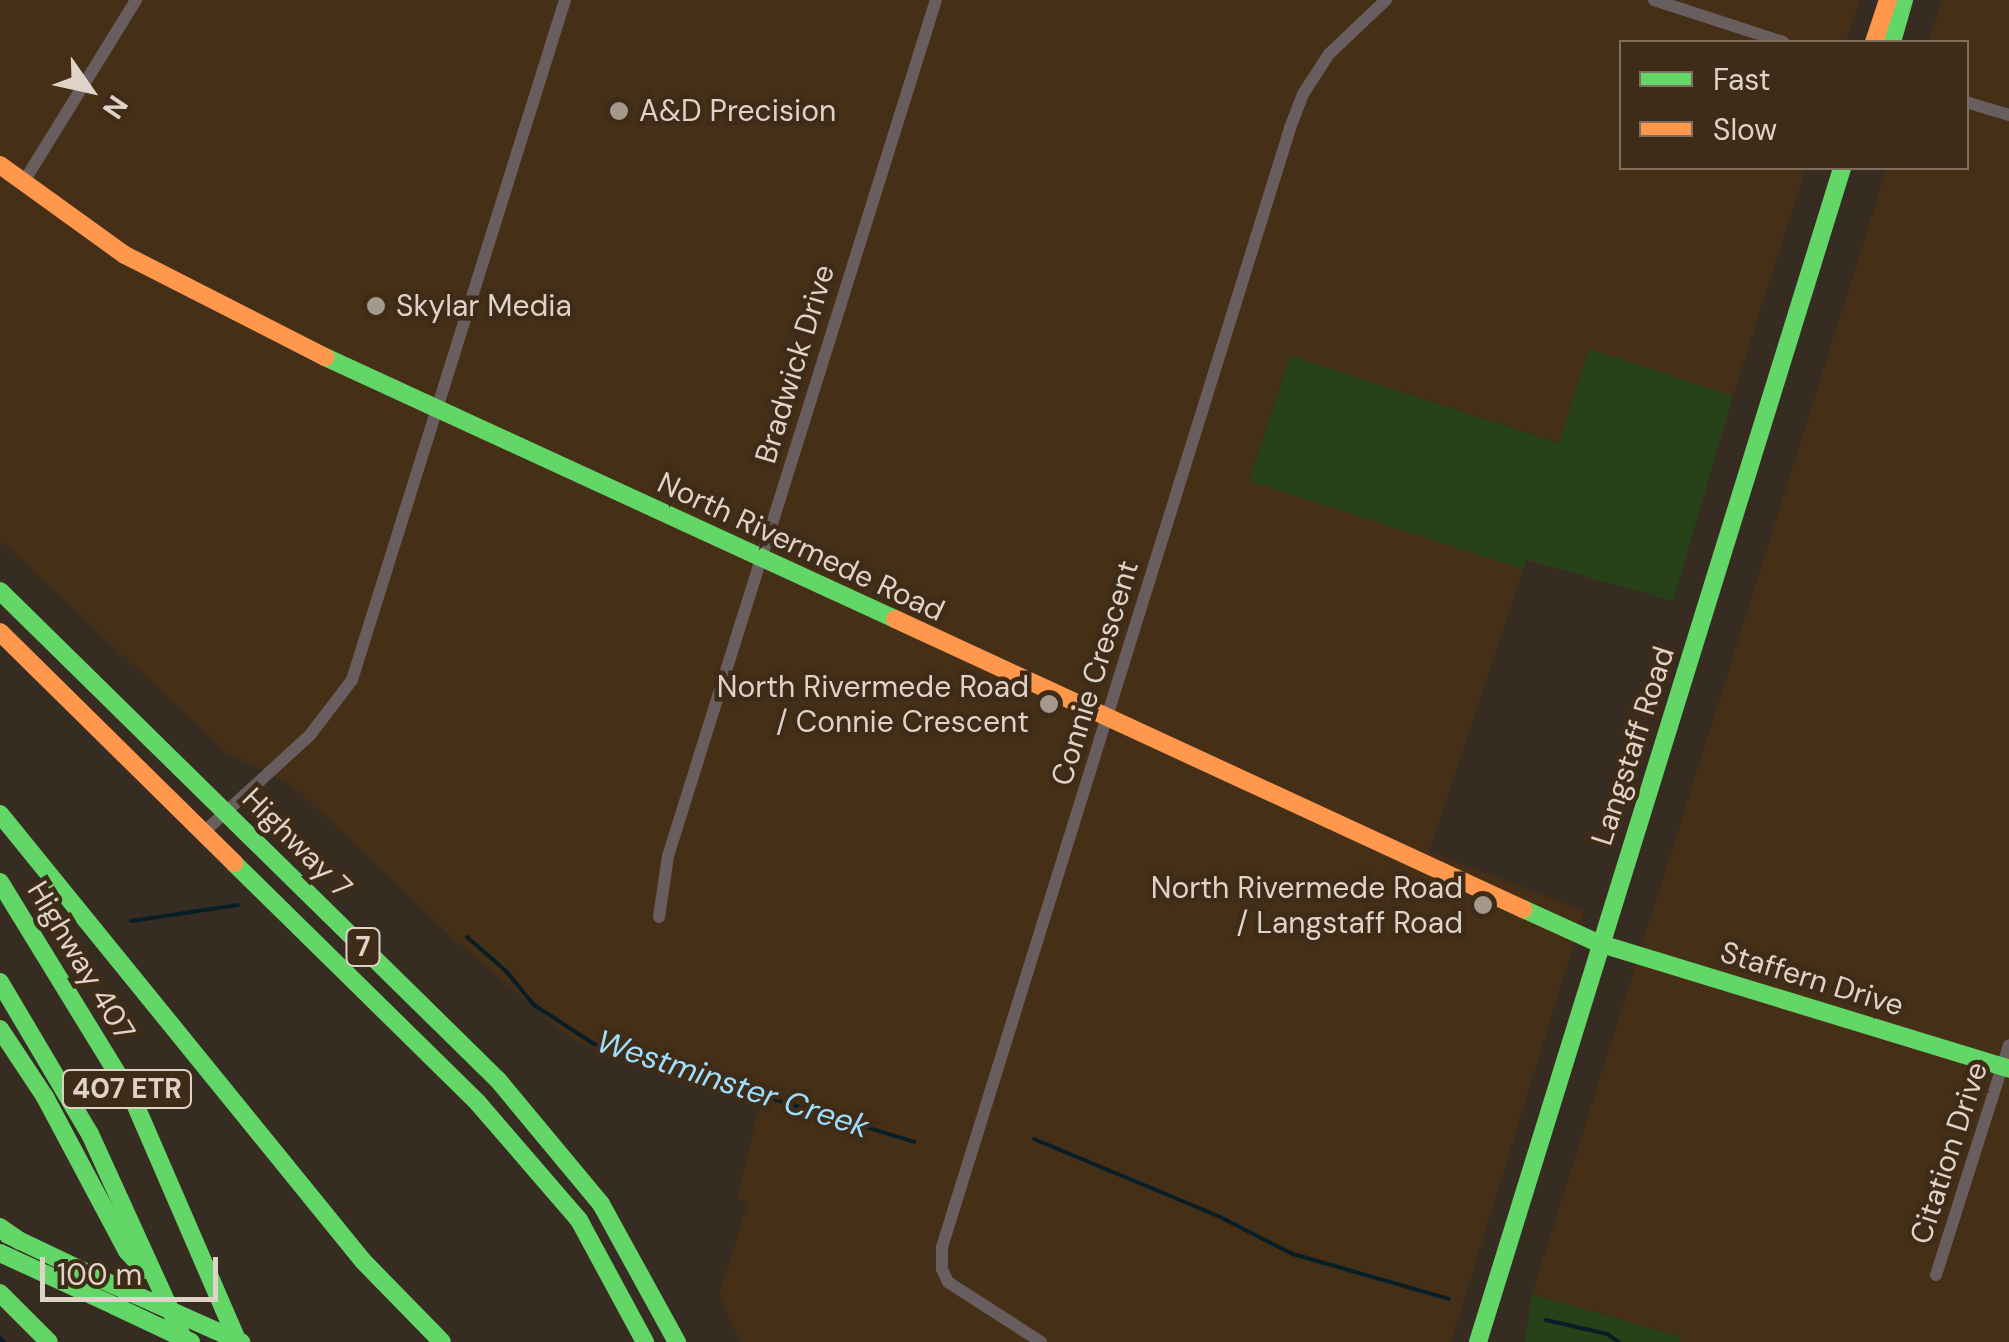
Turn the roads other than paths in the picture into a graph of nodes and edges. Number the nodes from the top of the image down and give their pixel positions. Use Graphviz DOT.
graph roads {
  1 [pos="136,0"];
  2 [pos="565,0"];
  3 [pos="936,0"];
  4 [pos="1386,0"];
  5 [pos="1654,0"];
  6 [pos="1888,0"];
  7 [pos="1904,0"];
  8 [pos="1777,40"];
  9 [pos="1875,40"];
  10 [pos="1893,40"];
  11 [pos="1969,103"];
  12 [pos="2009,116"];
  13 [pos="0,166"];
  14 [pos="1841,170"];
  15 [pos="22,183"];
  16 [pos="440,411"];
  17 [pos="760,560"];
  18 [pos="0,592"];
  19 [pos="0,632"];
  20 [pos="1110,719"];
  21 [pos="226,810"];
  22 [pos="0,814"];
  23 [pos="206,831"];
  24 [pos="0,882"];
  25 [pos="659,917"];
  26 [pos="1598,943"];
  27 [pos="0,982"];
  28 [pos="0,1029"];
  29 [pos="2009,1045"];
  30 [pos="2006,1068"];
  31 [pos="0,1229"];
  32 [pos="0,1253"];
  33 [pos="1936,1276"];
  34 [pos="162,1288"];
  35 [pos="0,1293"];
  36 [pos="49,1342"];
  37 [pos="188,1342"];
  38 [pos="242,1342"];
  39 [pos="442,1342"];
  40 [pos="645,1342"];
  41 [pos="677,1342"];
  42 [pos="1041,1342"];
  43 [pos="1478,1342"];
  1 -- 15 [label="street"];
  2 -- 16 [label="street"];
  3 -- 17 [label="street, Bradwick Drive"];
  4 -- 20 [label="street, Connie Crescent"];
  5 -- 8 [label="street"];
  6 -- 9 [label="main road"];
  7 -- 10 [label="main road"];
  11 -- 12 [label="street"];
  13 -- 15 [label="main road, North Rivermede Road"];
  14 -- 26 [label="main road, Langstaff Road"];
  15 -- 16 [label="main road, North Rivermede Road"];
  16 -- 17 [label="main road, North Rivermede Road"];
  16 -- 21 [label="street"];
  17 -- 20 [label="main road, North Rivermede Road"];
  17 -- 25 [label="street, Bradwick Drive"];
  18 -- 21 [label="main road, Highway 7 / 7"];
  19 -- 23 [label="main road, Highway 7 / 7"];
  20 -- 26 [label="main road, North Rivermede Road"];
  20 -- 42 [label="street, Connie Crescent"];
  21 -- 23 [label="street"];
  21 -- 41 [label="main road, Highway 7 / 7"];
  22 -- 39 [label="main road"];
  23 -- 40 [label="main road, Highway 7 / 7"];
  24 -- 38 [label="main road, Highway 407 / 407 ETR"];
  26 -- 30 [label="main road, Staffern Drive"];
  26 -- 43 [label="main road, Langstaff Road"];
  27 -- 34 [label="main road, 407 ETR"];
  28 -- 34 [label="main road"];
  29 -- 30 [label="street, Citation Drive"];
  30 -- 33 [label="street, Citation Drive"];
  31 -- 38 [label="main road, bridge"];
  32 -- 37 [label="main road, bridge"];
  34 -- 37 [label="main road, 407 ETR"];
  35 -- 36 [label="main road"];
}
